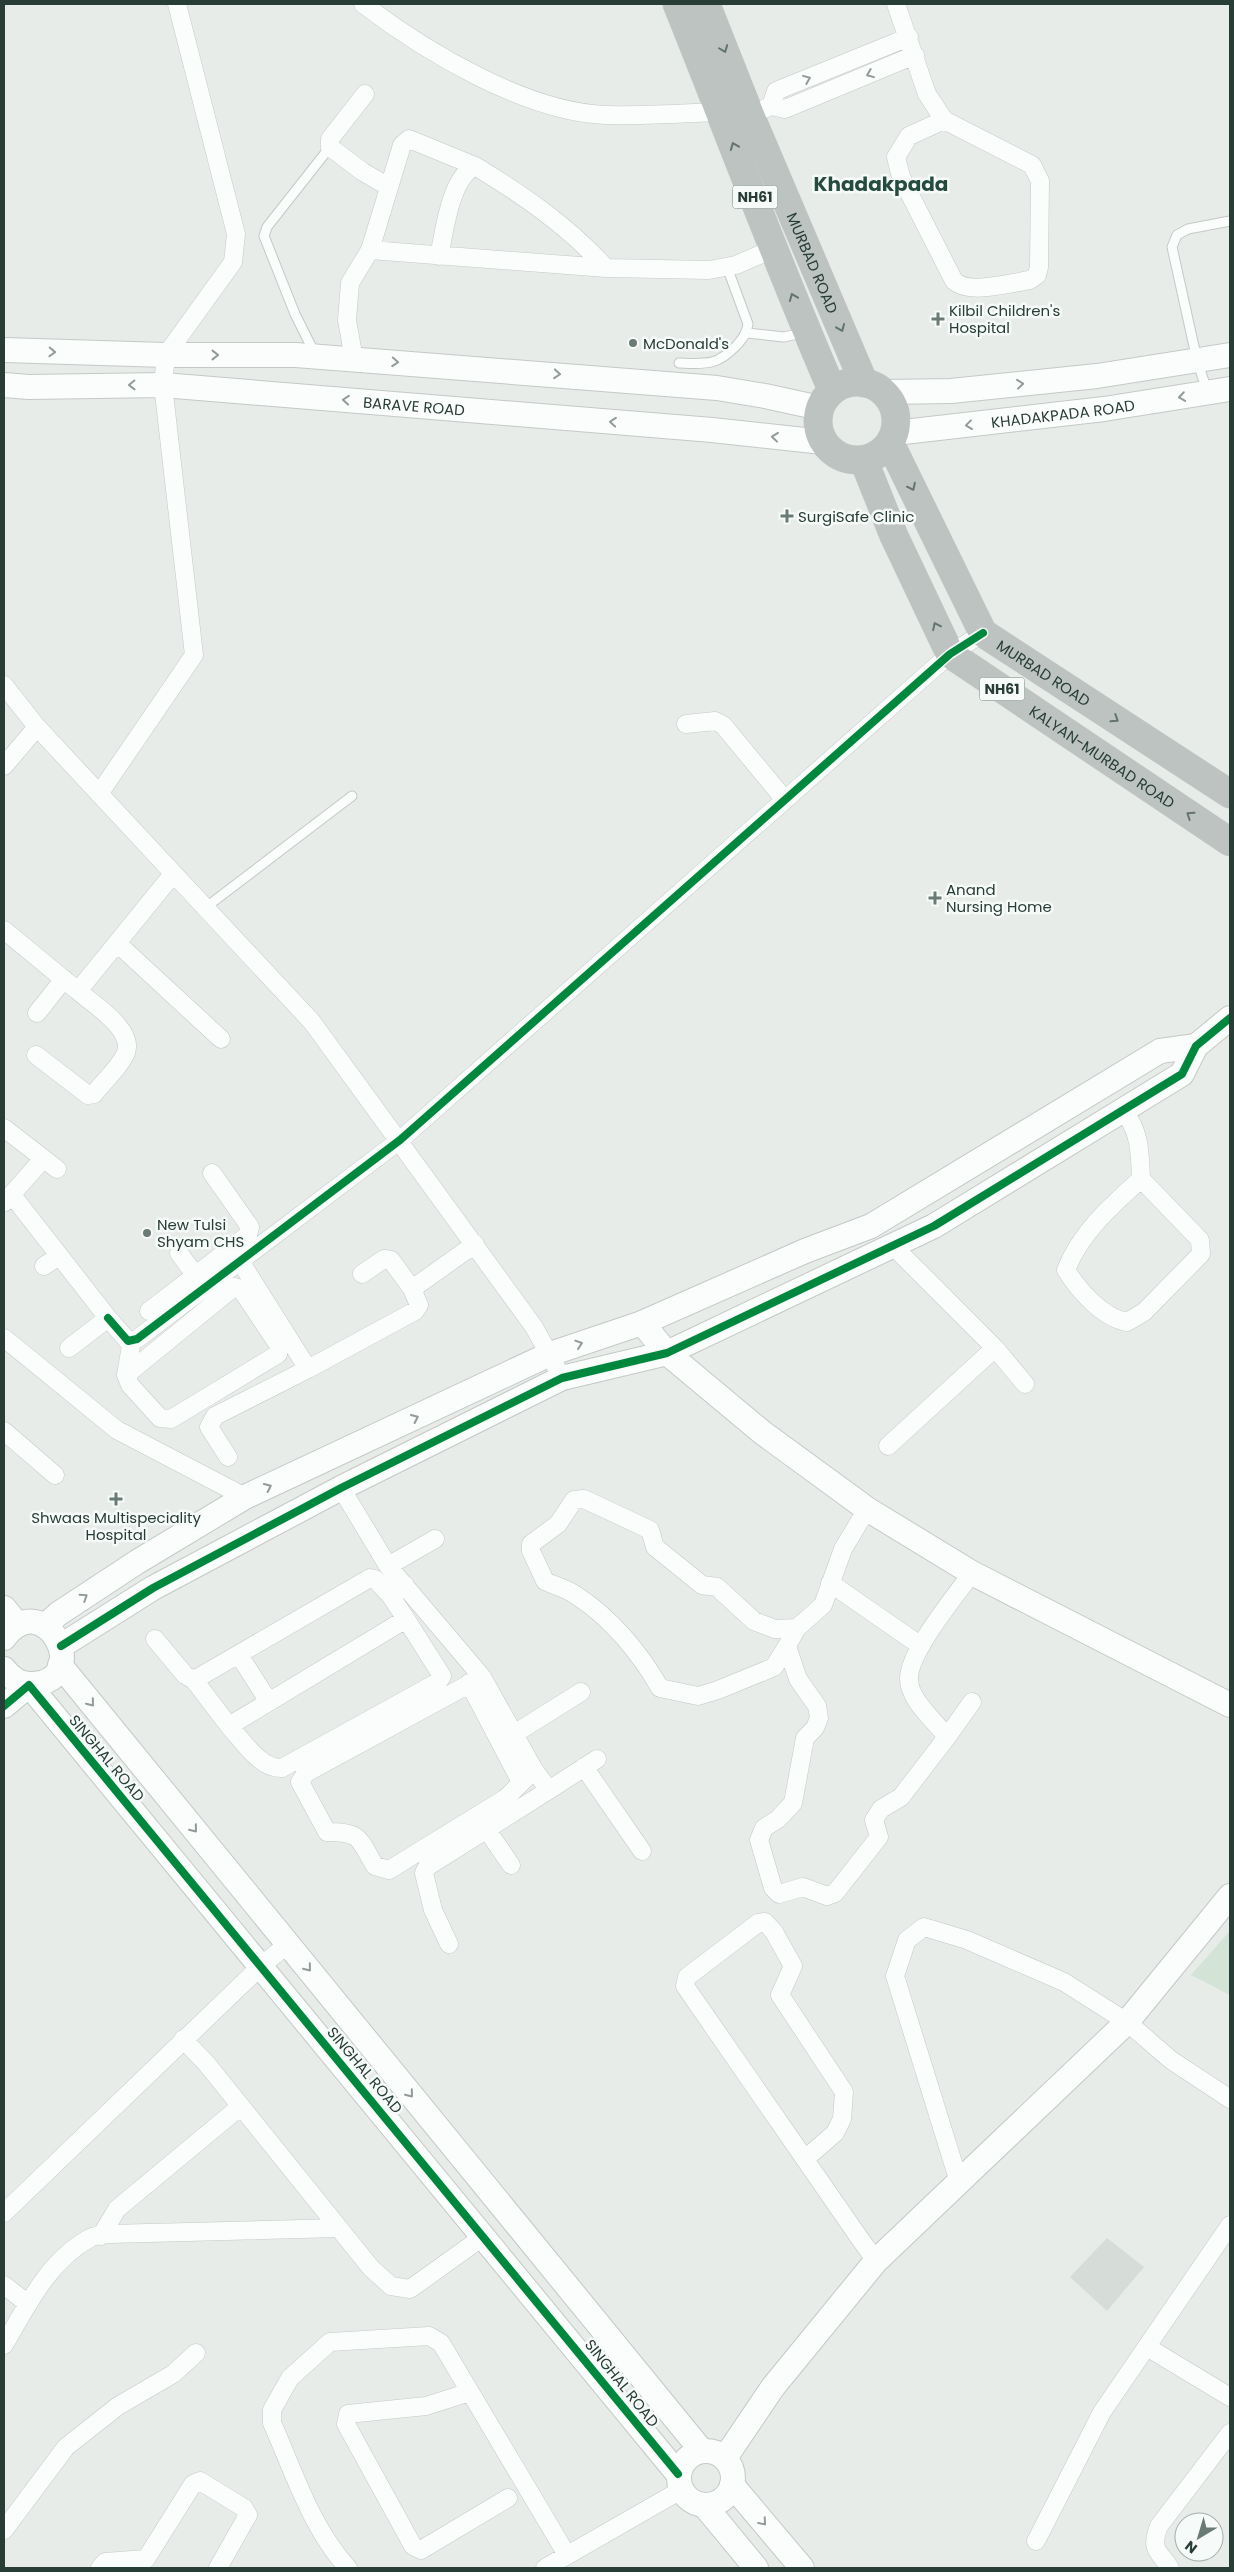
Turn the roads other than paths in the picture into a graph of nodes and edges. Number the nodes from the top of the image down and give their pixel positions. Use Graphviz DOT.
graph roads {
  1 [pos="177,4"];
  2 [pos="363,4"];
  3 [pos="678,4"];
  4 [pos="706,4"];
  5 [pos="896,4"];
  6 [pos="909,37"];
  7 [pos="916,55"];
  8 [pos="365,94"];
  9 [pos="760,110"];
  10 [pos="721,112"];
  11 [pos="944,120"];
  12 [pos="330,147"];
  13 [pos="475,166"];
  14 [pos="389,188"];
  15 [pos="1230,221"];
  16 [pos="773,249"];
  17 [pos="370,250"];
  18 [pos="439,256"];
  19 [pos="726,266"];
  20 [pos="606,268"];
  21 [pos="807,332"];
  22 [pos="747,333"];
  23 [pos="4,350"];
  24 [pos="166,355"];
  25 [pos="1230,355"];
  26 [pos="316,356"];
  27 [pos="354,359"];
  28 [pos="1197,360"];
  29 [pos="679,363"];
  30 [pos="1121,372"];
  31 [pos="1097,376"];
  32 [pos="4,385"];
  33 [pos="162,385"];
  34 [pos="874,388"];
  35 [pos="1230,389"];
  36 [pos="1207,392"];
  37 [pos="826,399"];
  38 [pos="1128,406"];
  39 [pos="1104,410"];
  40 [pos="893,438"];
  41 [pos="823,442"];
  42 [pos="864,461"];
  43 [pos="983,632"];
  44 [pos="950,654"];
  45 [pos="4,685"];
  46 [pos="686,724"];
  47 [pos="36,727"];
  48 [pos="4,766"];
  49 [pos="99,794"];
  50 [pos="1230,794"];
  51 [pos="352,796"];
  52 [pos="785,800"];
  53 [pos="1230,842"];
  54 [pos="173,874"];
  55 [pos="205,908"];
  56 [pos="4,930"];
  57 [pos="117,943"];
  58 [pos="64,980"];
  59 [pos="78,991"];
  60 [pos="37,1014"];
  61 [pos="1230,1018"];
  62 [pos="221,1039"];
  63 [pos="1196,1046"];
  64 [pos="36,1055"];
  65 [pos="1122,1109"];
  66 [pos="4,1128"];
  67 [pos="400,1140"];
  68 [pos="212,1173"];
  69 [pos="1141,1179"];
  70 [pos="8,1199"];
  71 [pos="475,1244"];
  72 [pos="894,1247"];
  73 [pos="179,1253"];
  74 [pos="60,1256"];
  75 [pos="240,1262"];
  76 [pos="44,1266"];
  77 [pos="362,1274"];
  78 [pos="200,1282"];
  79 [pos="412,1289"];
  80 [pos="148,1311"];
  81 [pos="108,1318"];
  82 [pos="642,1323"];
  83 [pos="4,1338"];
  84 [pos="132,1340"];
  85 [pos="69,1348"];
  86 [pos="995,1348"];
  87 [pos="666,1352"];
  88 [pos="550,1354"];
  89 [pos="308,1369"];
  90 [pos="126,1375"];
  91 [pos="562,1378"];
  92 [pos="1025,1384"];
  93 [pos="4,1431"];
  94 [pos="888,1446"];
  95 [pos="228,1457"];
  96 [pos="55,1475"];
  97 [pos="341,1488"];
  98 [pos="245,1498"];
  99 [pos="867,1508"];
  100 [pos="435,1539"];
  101 [pos="388,1566"];
  102 [pos="972,1573"];
  103 [pos="830,1583"];
  104 [pos="404,1585"];
  105 [pos="390,1595"];
  106 [pos="406,1619"];
  107 [pos="9,1624"];
  108 [pos="45,1626"];
  109 [pos="797,1628"];
  110 [pos="155,1639"];
  111 [pos="787,1646"];
  112 [pos="921,1646"];
  113 [pos="61,1655"];
  114 [pos="239,1655"];
  115 [pos="4,1668"];
  116 [pos="194,1680"];
  117 [pos="476,1680"];
  118 [pos="29,1685"];
  119 [pos="581,1692"];
  120 [pos="270,1702"];
  121 [pos="972,1702"];
  122 [pos="1230,1705"];
  123 [pos="4,1706"];
  124 [pos="229,1726"];
  125 [pos="514,1734"];
  126 [pos="947,1737"];
  127 [pos="528,1776"];
  128 [pos="549,1790"];
  129 [pos="488,1830"];
  130 [pos="642,1850"];
  131 [pos="512,1865"];
  132 [pos="1230,1896"];
  133 [pos="288,1944"];
  134 [pos="449,1944"];
  135 [pos="261,1966"];
  136 [pos="1128,2022"];
  137 [pos="183,2039"];
  138 [pos="1230,2099"];
  139 [pos="241,2106"];
  140 [pos="806,2160"];
  141 [pos="959,2182"];
  142 [pos="4,2212"];
  143 [pos="1230,2225"];
  144 [pos="338,2228"];
  145 [pos="101,2236"];
  146 [pos="484,2236"];
  147 [pos="876,2261"];
  148 [pos="4,2285"];
  149 [pos="28,2304"];
  150 [pos="4,2345"];
  151 [pos="1147,2347"];
  152 [pos="196,2353"];
  153 [pos="470,2392"];
  154 [pos="1230,2397"];
  155 [pos="1230,2433"];
  156 [pos="701,2450"];
  157 [pos="725,2458"];
  158 [pos="680,2482"];
  159 [pos="732,2485"];
  160 [pos="508,2498"];
  161 [pos="704,2505"];
  162 [pos="4,2530"];
  163 [pos="1036,2541"];
  164 [pos="567,2555"];
  165 [pos="127,2565"];
  166 [pos="100,2568"];
  167 [pos="218,2568"];
  168 [pos="348,2568"];
  169 [pos="545,2568"];
  170 [pos="756,2568"];
  171 [pos="802,2568"];
  172 [pos="1170,2568"];
  1 -- 24 [label="street"];
  2 -- 10 [label="street"];
  3 -- 10 [label="highway, NH61"];
  4 -- 9 [label="highway, MURBAD ROAD / NH61, one-way"];
  5 -- 6 [label="street"];
  6 -- 7 [label="street"];
  9 -- 6 [label="street, one-way"];
  7 -- 9 [label="street, one-way"];
  7 -- 11 [label="street"];
  8 -- 12 [label="street"];
  9 -- 34 [label="highway, MURBAD ROAD / NH61, one-way"];
  16 -- 10 [label="highway, NH61, one-way"];
  11 -- 11 [label="street"];
  12 -- 14 [label="street"];
  12 -- 26 [label="lane"];
  13 -- 14 [label="street"];
  13 -- 18 [label="street"];
  13 -- 20 [label="street"];
  14 -- 17 [label="street"];
  15 -- 28 [label="lane"];
  16 -- 19 [label="street"];
  21 -- 16 [label="highway, NH61, one-way"];
  17 -- 18 [label="street"];
  17 -- 27 [label="street"];
  18 -- 20 [label="street"];
  19 -- 20 [label="street"];
  19 -- 22 [label="lane"];
  21 -- 22 [label="lane"];
  21 -- 37 [label="highway, NH61"];
  22 -- 29 [label="lane"];
  23 -- 24 [label="street, one-way"];
  24 -- 26 [label="street, one-way"];
  24 -- 33 [label="street"];
  25 -- 28 [label="street"];
  26 -- 27 [label="street"];
  27 -- 37 [label="street, one-way"];
  28 -- 30 [label="street"];
  28 -- 36 [label="lane"];
  30 -- 31 [label="street"];
  30 -- 38 [label="street"];
  34 -- 31 [label="street, one-way"];
  31 -- 39 [label="street"];
  33 -- 32 [label="street, BARAVE ROAD, one-way"];
  41 -- 33 [label="street, BARAVE ROAD, one-way"];
  33 -- 49 [label="street"];
  34 -- 37 [label="highway"];
  34 -- 40 [label="highway, NH61"];
  35 -- 36 [label="street, KHADAKPADA ROAD"];
  36 -- 38 [label="street, KHADAKPADA ROAD, one-way"];
  37 -- 41 [label="highway, NH61"];
  38 -- 39 [label="street, KHADAKPADA ROAD"];
  39 -- 40 [label="street, KHADAKPADA ROAD, one-way"];
  40 -- 42 [label="highway"];
  40 -- 43 [label="highway, MURBAD ROAD / NH61, one-way"];
  41 -- 42 [label="highway"];
  44 -- 42 [label="highway, one-way"];
  43 -- 44 [label="street"];
  43 -- 50 [label="highway, MURBAD ROAD / NH61, one-way"];
  44 -- 52 [label="street"];
  53 -- 44 [label="highway, KALYAN-MURBAD ROAD / NH61, one-way"];
  45 -- 47 [label="street"];
  46 -- 52 [label="street"];
  47 -- 48 [label="street"];
  47 -- 49 [label="street"];
  49 -- 54 [label="street"];
  51 -- 55 [label="lane"];
  52 -- 67 [label="street"];
  54 -- 55 [label="street"];
  54 -- 57 [label="street"];
  55 -- 67 [label="street"];
  56 -- 58 [label="street"];
  57 -- 59 [label="street"];
  57 -- 62 [label="street"];
  58 -- 59 [label="street"];
  58 -- 60 [label="street"];
  59 -- 64 [label="street"];
  61 -- 63 [label="street"];
  63 -- 65 [label="street"];
  63 -- 82 [label="street"];
  65 -- 69 [label="street"];
  65 -- 72 [label="street"];
  66 -- 70 [label="street"];
  67 -- 71 [label="street"];
  67 -- 75 [label="street"];
  68 -- 78 [label="street"];
  69 -- 69 [label="street"];
  70 -- 74 [label="street"];
  71 -- 79 [label="street"];
  71 -- 88 [label="street"];
  72 -- 86 [label="street"];
  72 -- 87 [label="street"];
  73 -- 78 [label="street"];
  74 -- 76 [label="street"];
  74 -- 81 [label="street"];
  75 -- 78 [label="street"];
  75 -- 89 [label="street"];
  77 -- 79 [label="street"];
  78 -- 80 [label="street"];
  78 -- 84 [label="street"];
  79 -- 89 [label="street"];
  81 -- 84 [label="street"];
  81 -- 85 [label="street"];
  82 -- 87 [label="street"];
  88 -- 82 [label="street, one-way"];
  83 -- 98 [label="street"];
  84 -- 90 [label="street"];
  86 -- 92 [label="street"];
  86 -- 94 [label="street"];
  87 -- 91 [label="street"];
  87 -- 99 [label="street"];
  88 -- 91 [label="street"];
  98 -- 88 [label="street, one-way"];
  89 -- 95 [label="street"];
  90 -- 90 [label="street"];
  91 -- 97 [label="street"];
  93 -- 96 [label="street"];
  97 -- 101 [label="street"];
  97 -- 113 [label="street"];
  108 -- 98 [label="street, one-way"];
  99 -- 102 [label="street"];
  99 -- 103 [label="street"];
  100 -- 101 [label="street"];
  101 -- 104 [label="street"];
  102 -- 112 [label="street"];
  102 -- 122 [label="street"];
  103 -- 109 [label="street"];
  103 -- 112 [label="street"];
  104 -- 105 [label="street"];
  104 -- 117 [label="street"];
  105 -- 106 [label="street"];
  105 -- 114 [label="street"];
  106 -- 120 [label="street"];
  106 -- 124 [label="street"];
  107 -- 108 [label="street"];
  108 -- 113 [label="street, SINGHAL ROAD"];
  109 -- 111 [label="street"];
  109 -- 111 [label="street"];
  110 -- 116 [label="street"];
  111 -- 126 [label="street"];
  112 -- 126 [label="street"];
  113 -- 118 [label="street"];
  113 -- 133 [label="street, SINGHAL ROAD, one-way"];
  114 -- 116 [label="street"];
  114 -- 120 [label="street"];
  115 -- 118 [label="street"];
  116 -- 124 [label="street"];
  117 -- 125 [label="street"];
  117 -- 127 [label="street"];
  117 -- 127 [label="street"];
  118 -- 123 [label="street"];
  118 -- 135 [label="street, SINGHAL ROAD"];
  119 -- 125 [label="street"];
  120 -- 124 [label="street"];
  121 -- 126 [label="street"];
  125 -- 127 [label="street"];
  127 -- 128 [label="street"];
  128 -- 129 [label="street"];
  128 -- 130 [label="street"];
  129 -- 131 [label="street"];
  129 -- 134 [label="street"];
  132 -- 136 [label="street"];
  133 -- 135 [label="street"];
  133 -- 156 [label="street, SINGHAL ROAD, one-way"];
  135 -- 137 [label="street"];
  135 -- 146 [label="street, SINGHAL ROAD"];
  136 -- 138 [label="street"];
  136 -- 141 [label="street"];
  136 -- 141 [label="street"];
  137 -- 139 [label="street"];
  137 -- 142 [label="street"];
  139 -- 144 [label="street"];
  139 -- 145 [label="street"];
  140 -- 140 [label="street"];
  140 -- 147 [label="street"];
  141 -- 147 [label="street"];
  143 -- 151 [label="street"];
  144 -- 145 [label="street"];
  144 -- 146 [label="street"];
  145 -- 149 [label="street"];
  146 -- 158 [label="street, SINGHAL ROAD"];
  147 -- 157 [label="street"];
  148 -- 149 [label="street"];
  149 -- 150 [label="street"];
  151 -- 154 [label="street"];
  151 -- 163 [label="street"];
  152 -- 162 [label="street"];
  153 -- 160 [label="street"];
  153 -- 164 [label="street"];
  153 -- 168 [label="street"];
  155 -- 172 [label="street"];
  156 -- 157 [label="street"];
  156 -- 158 [label="street"];
  157 -- 159 [label="street"];
  158 -- 161 [label="street"];
  158 -- 164 [label="street"];
  159 -- 161 [label="street"];
  159 -- 171 [label="street, one-way"];
  161 -- 170 [label="street"];
  164 -- 169 [label="street"];
  165 -- 166 [label="street"];
  165 -- 167 [label="street"];
}
